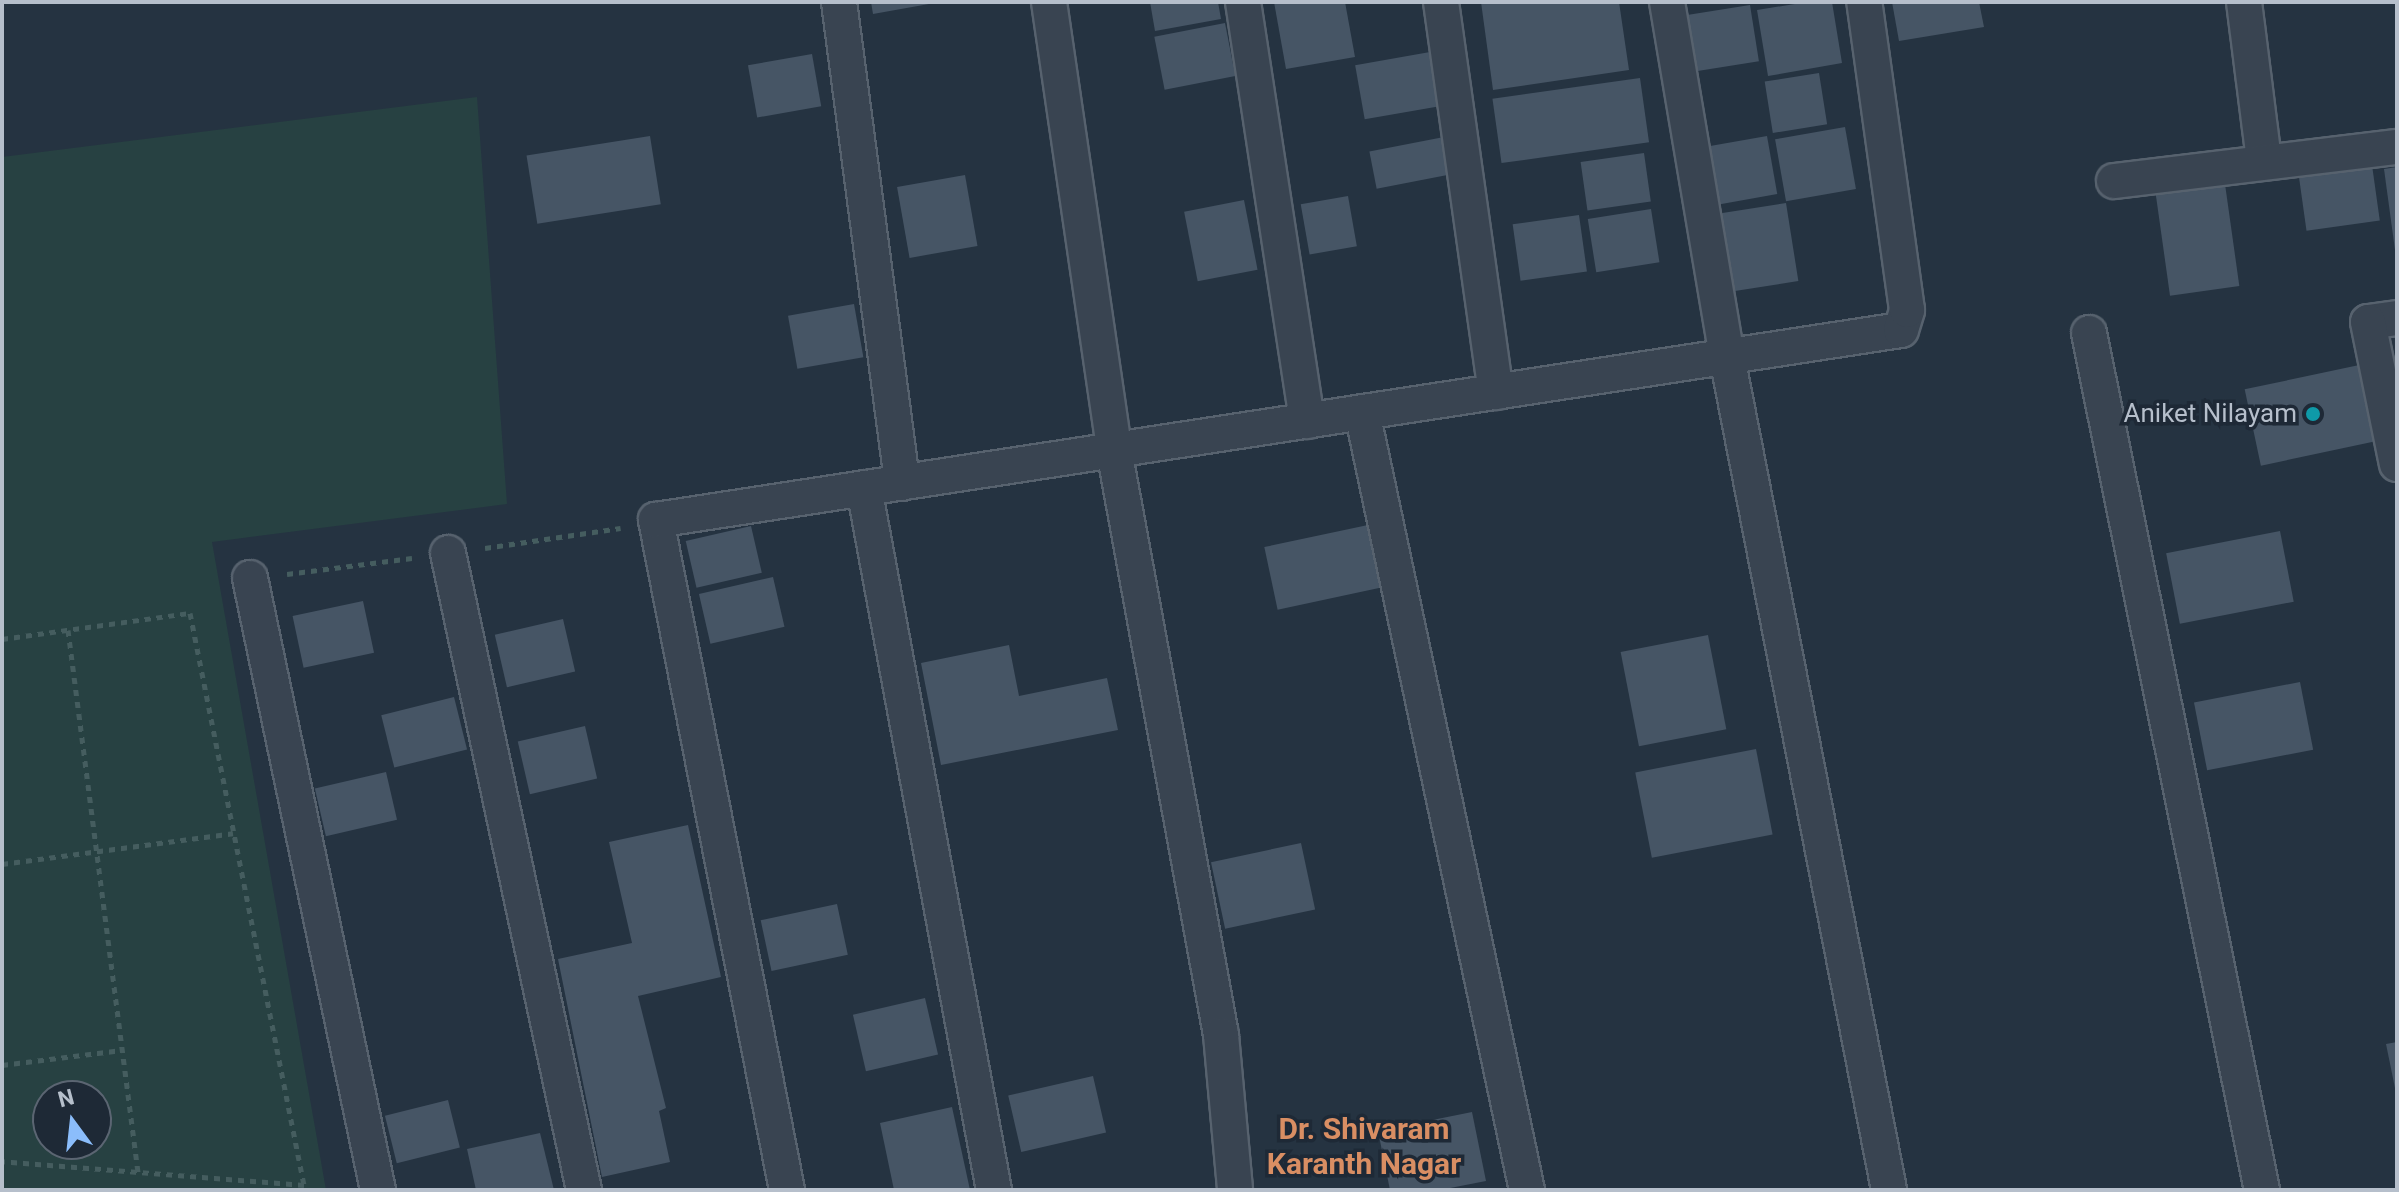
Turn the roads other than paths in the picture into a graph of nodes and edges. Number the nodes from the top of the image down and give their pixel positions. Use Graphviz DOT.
graph roads {
  1 [pos="839,2"];
  2 [pos="1049,2"];
  3 [pos="1243,2"];
  4 [pos="1441,2"];
  5 [pos="1667,2"];
  6 [pos="1864,2"];
  7 [pos="2244,2"];
  8 [pos="2397,147"];
  9 [pos="2264,161"];
  10 [pos="2114,181"];
  11 [pos="2397,318"];
  12 [pos="2089,333"];
  13 [pos="1727,357"];
  14 [pos="1496,392"];
  15 [pos="1362,412"];
  16 [pos="1307,421"];
  17 [pos="1114,450"];
  18 [pos="2397,464"];
  19 [pos="902,483"];
  20 [pos="864,488"];
  21 [pos="448,553"];
  22 [pos="250,578"];
  23 [pos="378,1190"];
  24 [pos="584,1190"];
  25 [pos="787,1190"];
  26 [pos="994,1190"];
  27 [pos="1235,1190"];
  28 [pos="1527,1190"];
  29 [pos="1889,1190"];
  30 [pos="2262,1190"];
  1 -- 19 [label="street"];
  2 -- 17 [label="street"];
  3 -- 16 [label="street"];
  4 -- 14 [label="street"];
  5 -- 13 [label="street"];
  6 -- 13 [label="street"];
  7 -- 9 [label="street"];
  8 -- 9 [label="street"];
  9 -- 10 [label="street"];
  11 -- 18 [label="street"];
  12 -- 30 [label="street"];
  13 -- 14 [label="street"];
  13 -- 29 [label="street"];
  14 -- 15 [label="street"];
  15 -- 16 [label="street"];
  15 -- 28 [label="street"];
  16 -- 17 [label="street"];
  17 -- 19 [label="street"];
  17 -- 27 [label="street"];
  19 -- 20 [label="street"];
  20 -- 25 [label="street"];
  20 -- 26 [label="street"];
  21 -- 24 [label="street"];
  22 -- 23 [label="street"];
}
